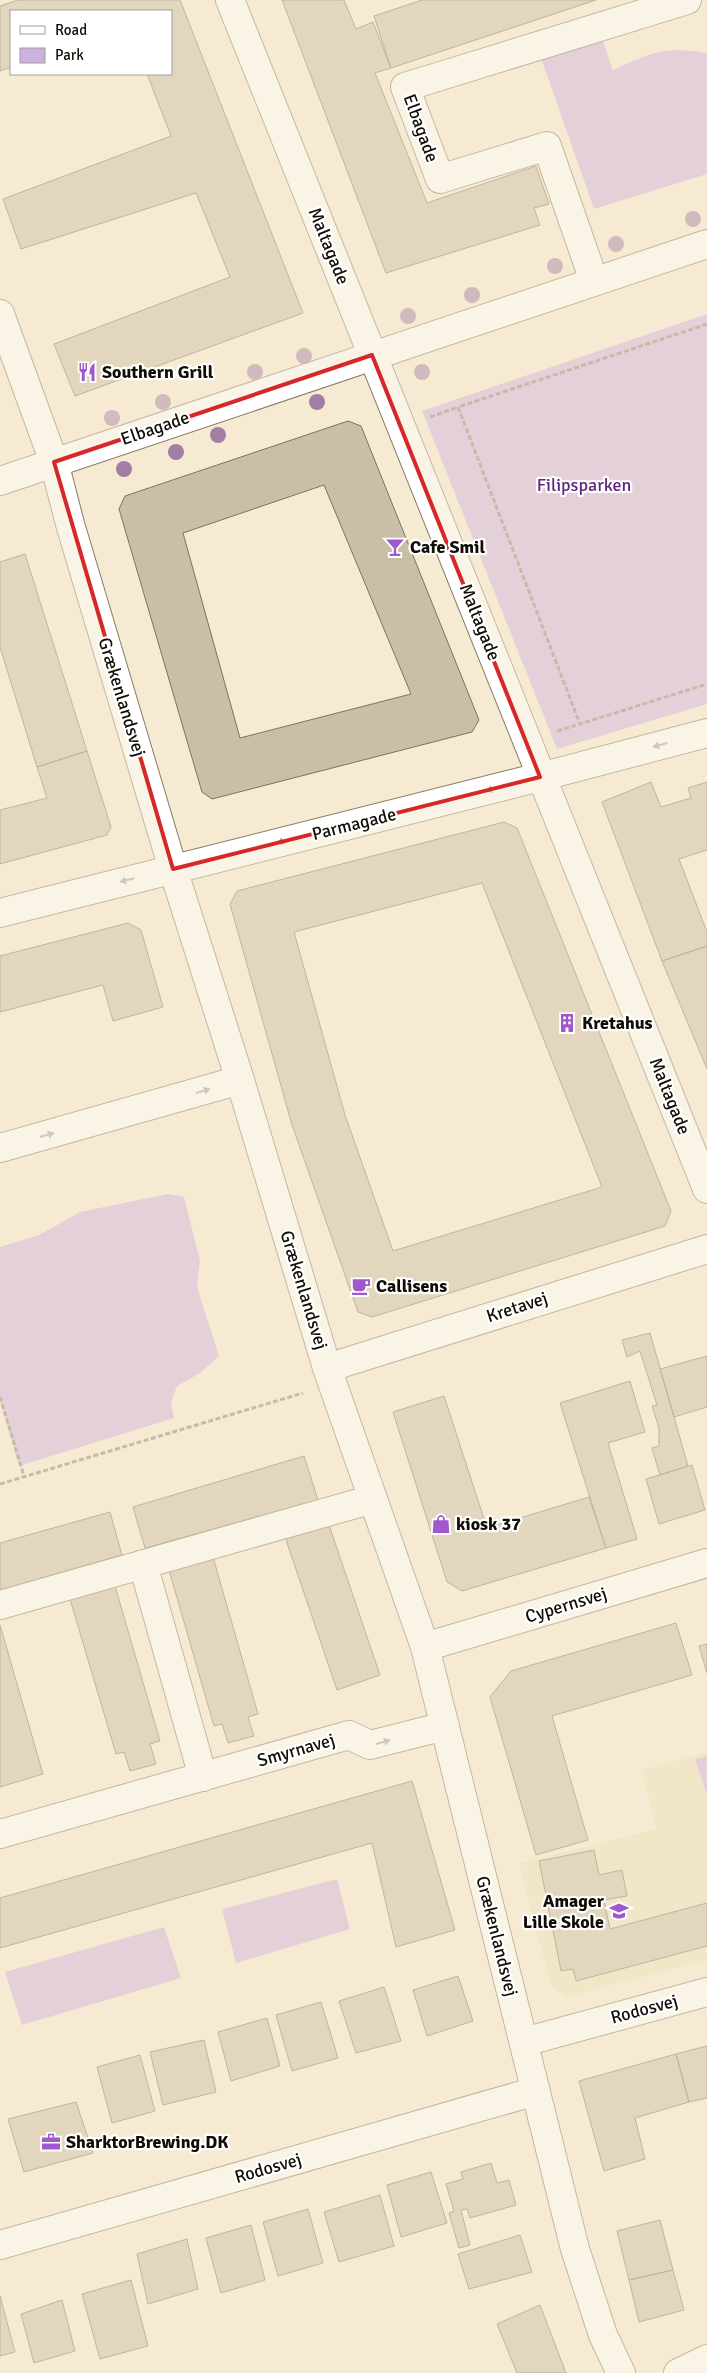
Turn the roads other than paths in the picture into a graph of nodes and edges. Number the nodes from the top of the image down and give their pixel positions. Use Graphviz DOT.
graph roads {
  1 [pos="230,0"];
  2 [pos="687,0"];
  3 [pos="707,244"];
  4 [pos="594,281"];
  5 [pos="0,314"];
  6 [pos="372,355"];
  7 [pos="54,462"];
  8 [pos="0,481"];
  9 [pos="707,733"];
  10 [pos="540,777"];
  11 [pos="173,869"];
  12 [pos="0,913"];
  13 [pos="240,1080"];
  14 [pos="0,1148"];
  15 [pos="707,1189"];
  16 [pos="707,1249"];
  17 [pos="330,1376"];
  18 [pos="373,1499"];
  19 [pos="707,1563"];
  20 [pos="143,1564"];
  21 [pos="0,1605"];
  22 [pos="425,1647"];
  23 [pos="445,1726"];
  24 [pos="203,1777"];
  25 [pos="0,1834"];
  26 [pos="707,1992"];
  27 [pos="524,2042"];
  28 [pos="536,2091"];
  29 [pos="0,2245"];
  30 [pos="707,2359"];
  31 [pos="621,2373"];
  32 [pos="678,2373"];
  1 -- 6 [label="street, Maltagade"];
  2 -- 4 [label="street, Elbagade"];
  3 -- 4 [label="street, Elbagade"];
  4 -- 6 [label="street, Elbagade"];
  5 -- 7 [label="street, Grækenlandsvej"];
  6 -- 7 [label="street, Elbagade"];
  6 -- 10 [label="street, Maltagade"];
  7 -- 8 [label="street, Elbagade"];
  7 -- 11 [label="street, Grækenlandsvej"];
  9 -- 10 [label="street, Parmagade, one-way"];
  10 -- 11 [label="street, Parmagade, one-way"];
  10 -- 15 [label="street, Maltagade"];
  11 -- 12 [label="street, Parmagade, one-way"];
  11 -- 13 [label="street, Grækenlandsvej"];
  14 -- 13 [label="street, one-way"];
  13 -- 17 [label="street, Grækenlandsvej"];
  16 -- 17 [label="street, Kretavej"];
  17 -- 18 [label="street, Grækenlandsvej"];
  18 -- 20 [label="street"];
  18 -- 22 [label="street, Grækenlandsvej"];
  19 -- 22 [label="street, Cypernsvej"];
  20 -- 21 [label="street"];
  20 -- 24 [label="street"];
  22 -- 23 [label="street, Grækenlandsvej"];
  24 -- 23 [label="street, Smyrnavej, one-way"];
  23 -- 27 [label="street, Grækenlandsvej"];
  24 -- 25 [label="street, Smyrnavej"];
  26 -- 27 [label="street, Rodosvej"];
  27 -- 28 [label="street, Grækenlandsvej"];
  28 -- 29 [label="street, Rodosvej"];
  28 -- 31 [label="street, Grækenlandsvej"];
  30 -- 32 [label="street"];
}
